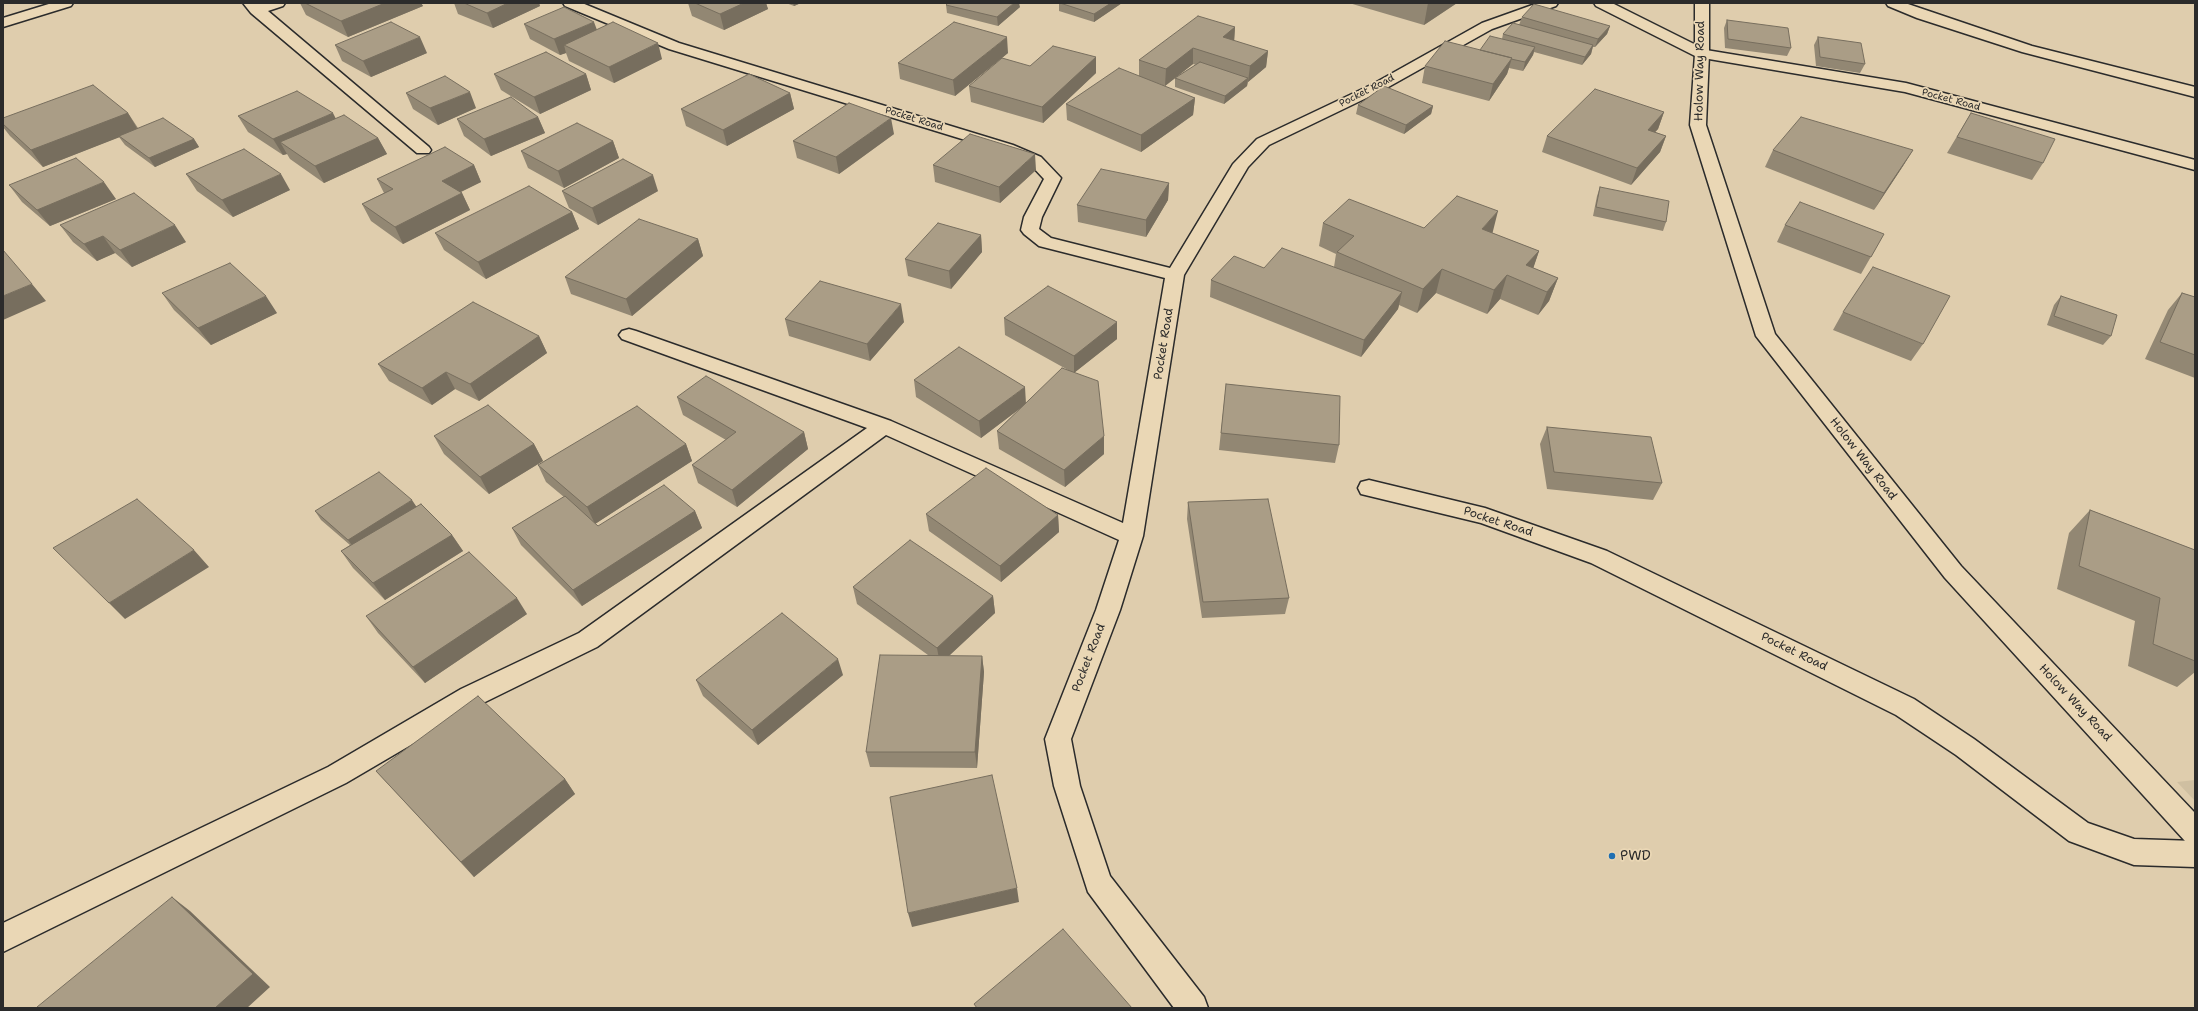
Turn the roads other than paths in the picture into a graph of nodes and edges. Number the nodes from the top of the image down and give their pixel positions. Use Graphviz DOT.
graph roads {
  1 [pos="66,3"];
  2 [pos="278,3"];
  3 [pos="570,3"];
  4 [pos="1551,3"];
  5 [pos="1601,3"];
  6 [pos="1702,3"];
  7 [pos="1893,3"];
  8 [pos="253,6"];
  9 [pos="3,23"];
  10 [pos="1702,54"];
  11 [pos="2195,92"];
  12 [pos="423,150"];
  13 [pos="2195,166"];
  14 [pos="1175,275"];
  15 [pos="629,335"];
  16 [pos="884,426"];
  17 [pos="1369,488"];
  18 [pos="1132,536"];
  19 [pos="2195,832"];
  20 [pos="2195,854"];
  21 [pos="3,938"];
  22 [pos="1193,1008"];
  1 -- 9 [label="street"];
  2 -- 8 [label="street"];
  3 -- 14 [label="street, Pocket Road"];
  4 -- 14 [label="street, Pocket Road"];
  5 -- 10 [label="street, Pocket Road"];
  6 -- 10 [label="street, Holow Way Road"];
  7 -- 11 [label="street"];
  8 -- 12 [label="street"];
  10 -- 13 [label="street, Pocket Road"];
  10 -- 19 [label="street, Holow Way Road"];
  14 -- 18 [label="street, Pocket Road"];
  15 -- 16 [label="street"];
  16 -- 18 [label="street"];
  16 -- 21 [label="street"];
  17 -- 20 [label="street, Pocket Road"];
  18 -- 22 [label="street, Pocket Road"];
}
